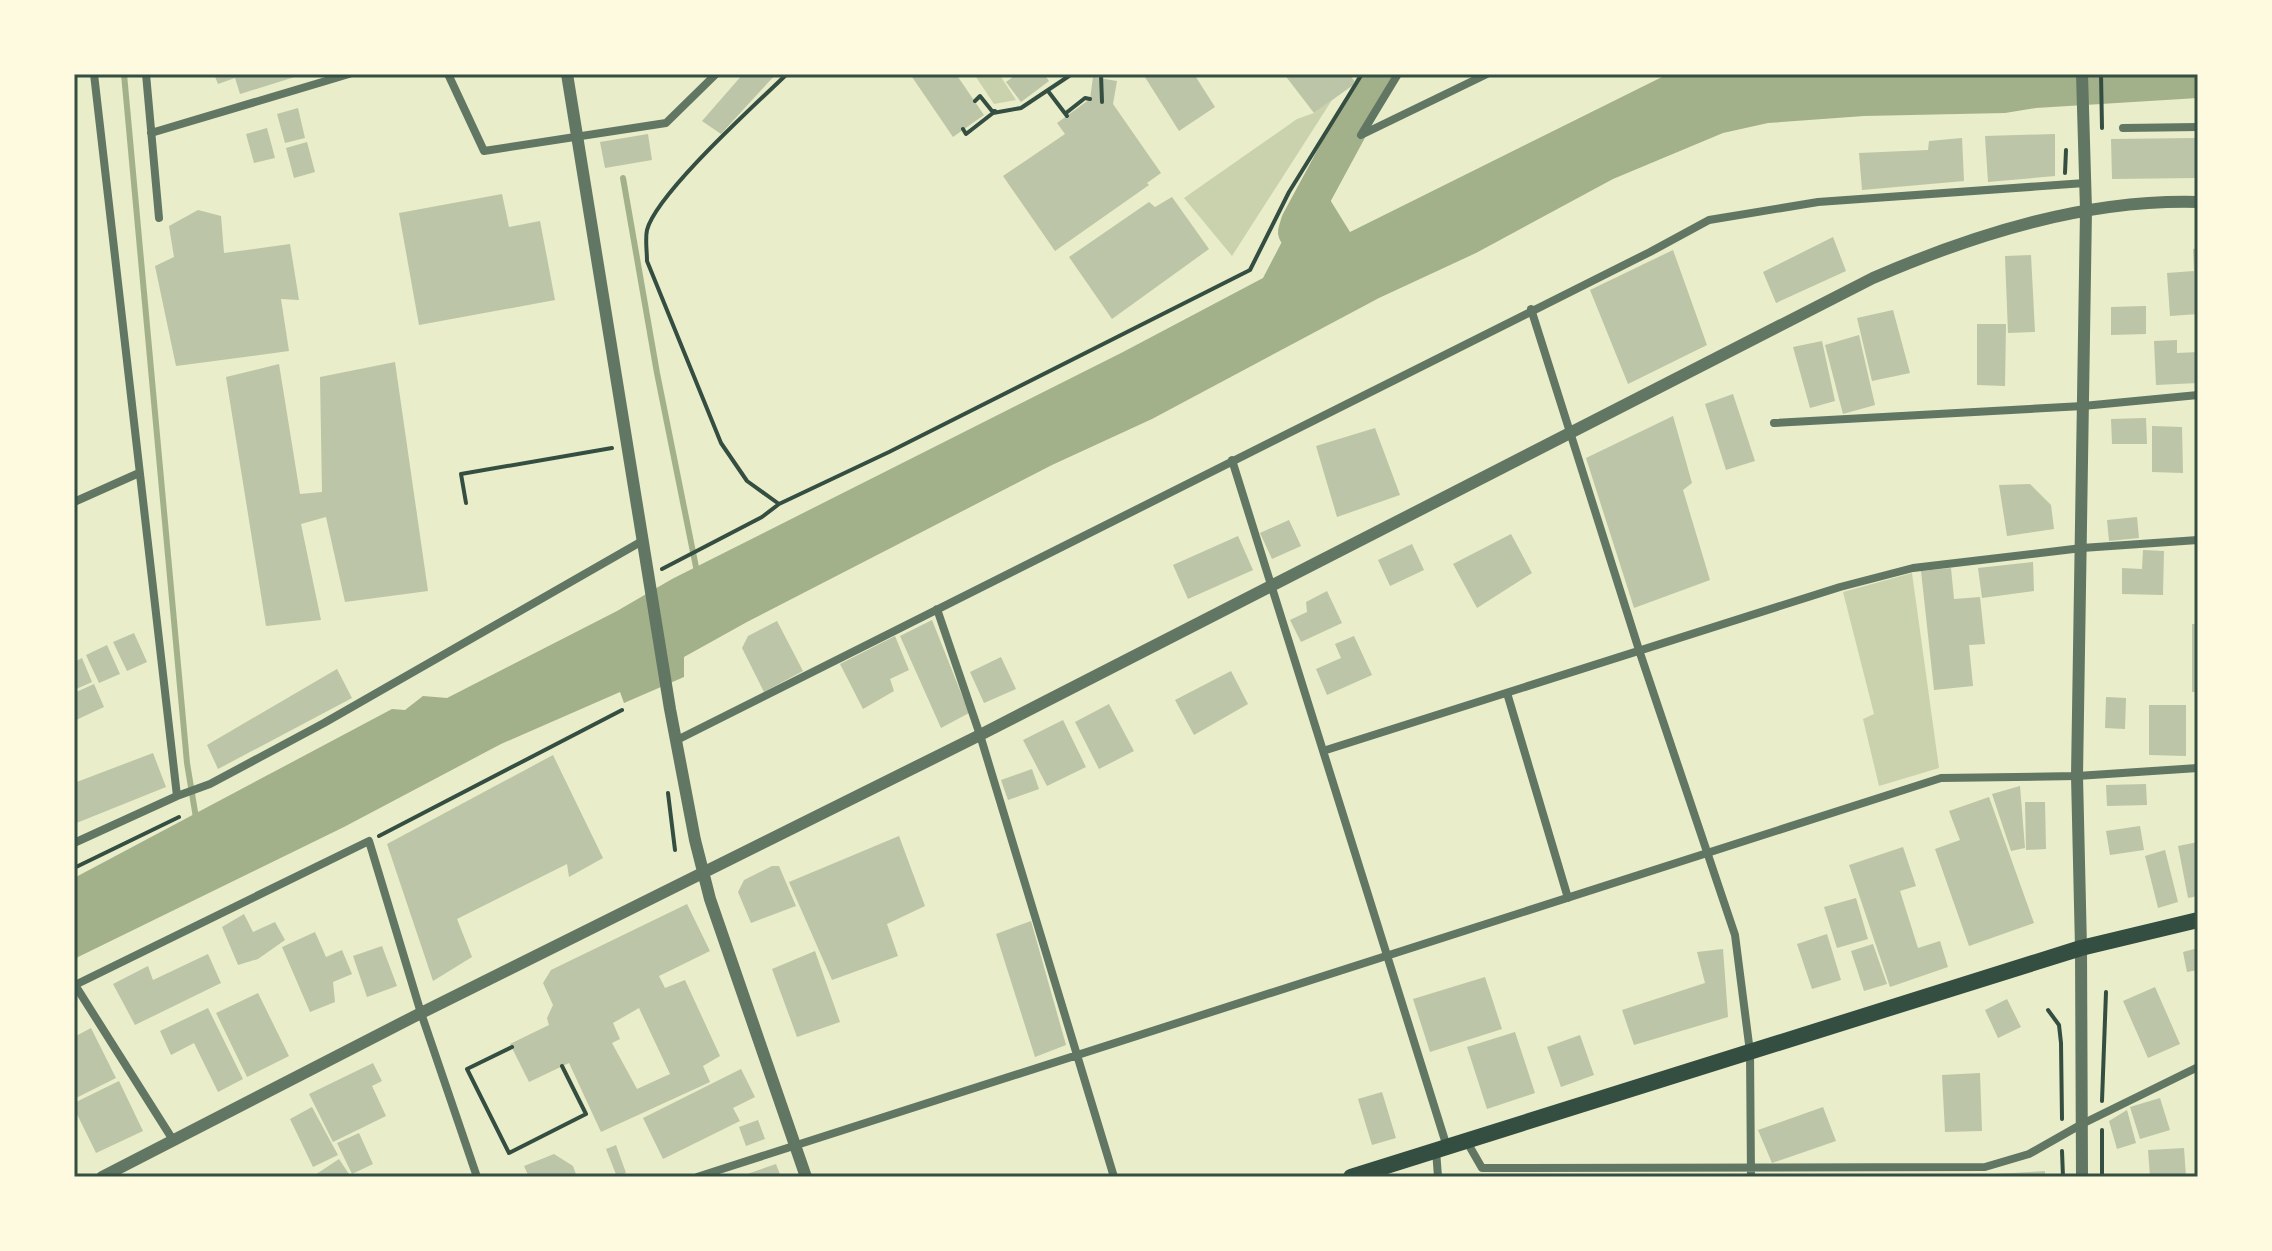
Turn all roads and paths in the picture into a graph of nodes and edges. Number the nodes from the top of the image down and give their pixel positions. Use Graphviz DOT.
graph roads {
  1 [pos="94,74"];
  2 [pos="146,74"];
  3 [pos="349,74"];
  4 [pos="448,74"];
  5 [pos="567,74"];
  6 [pos="716,74"];
  7 [pos="787,74"];
  8 [pos="1071,74"];
  9 [pos="1101,74"];
  10 [pos="1362,74"];
  11 [pos="1398,74"];
  12 [pos="1487,74"];
  13 [pos="2082,74"];
  14 [pos="2101,74"];
  15 [pos="1047,90"];
  16 [pos="1090,99"];
  17 [pos="975,101"];
  18 [pos="1102,102"];
  19 [pos="2198,127"];
  20 [pos="2123,128"];
  21 [pos="963,129"];
  22 [pos="2096,129"];
  23 [pos="151,133"];
  24 [pos="577,139"];
  25 [pos="2085,183"];
  26 [pos="2198,202"];
  27 [pos="2086,210"];
  28 [pos="159,218"];
  29 [pos="1531,309"];
  30 [pos="2198,395"];
  31 [pos="2083,406"];
  32 [pos="1774,423"];
  33 [pos="1571,430"];
  34 [pos="612,448"];
  35 [pos="1232,460"];
  36 [pos="139,473"];
  37 [pos="74,502"];
  38 [pos="466,503"];
  39 [pos="779,504"];
  40 [pos="644,540"];
  41 [pos="2198,540"];
  42 [pos="2082,548"];
  43 [pos="680,559"];
  44 [pos="1270,587"];
  45 [pos="937,609"];
  46 [pos="1639,650"];
  47 [pos="1507,693"];
  48 [pos="622,710"];
  49 [pos="980,735"];
  50 [pos="677,740"];
  51 [pos="1323,751"];
  52 [pos="2198,768"];
  53 [pos="2077,776"];
  54 [pos="180,795"];
  55 [pos="179,817"];
  56 [pos="369,841"];
  57 [pos="74,843"];
  58 [pos="1706,854"];
  59 [pos="74,868"];
  60 [pos="702,871"];
  61 [pos="1568,898"];
  62 [pos="2198,920"];
  63 [pos="2081,948"];
  64 [pos="1387,956"];
  65 [pos="2106,992"];
  66 [pos="2048,1010"];
  67 [pos="421,1013"];
  68 [pos="512,1047"];
  69 [pos="1750,1052"];
  70 [pos="1077,1055"];
  71 [pos="562,1066"];
  72 [pos="2198,1067"];
  73 [pos="2102,1114"];
  74 [pos="2082,1124"];
  75 [pos="2062,1135"];
  76 [pos="173,1140"];
  77 [pos="1466,1141"];
  78 [pos="795,1145"];
  79 [pos="1441,1148"];
  80 [pos="1751,1172"];
  81 [pos="102,1177"];
  82 [pos="477,1177"];
  83 [pos="697,1177"];
  84 [pos="806,1177"];
  85 [pos="1114,1177"];
  86 [pos="1351,1177"];
  87 [pos="1438,1177"];
  88 [pos="2063,1177"];
  89 [pos="2082,1177"];
  90 [pos="2102,1177"];
  1 -- 36 [label="street"];
  2 -- 23 [label="street"];
  3 -- 23 [label="street"];
  4 -- 24 [label="street"];
  5 -- 24 [label="street"];
  6 -- 24 [label="street"];
  7 -- 39 [label="path"];
  8 -- 15 [label="path"];
  9 -- 18 [label="path"];
  10 -- 39 [label="path"];
  11 -- 12 [label="street"];
  13 -- 22 [label="street"];
  14 -- 22 [label="path"];
  15 -- 16 [label="path"];
  15 -- 17 [label="path"];
  15 -- 21 [label="path"];
  19 -- 20 [label="street"];
  20 -- 22 [label="path"];
  22 -- 25 [label="street"];
  23 -- 28 [label="street"];
  24 -- 40 [label="street"];
  25 -- 27 [label="street"];
  25 -- 29 [label="street"];
  26 -- 27 [label="street"];
  27 -- 31 [label="street"];
  27 -- 33 [label="street"];
  29 -- 33 [label="street"];
  29 -- 35 [label="street"];
  30 -- 31 [label="street"];
  31 -- 32 [label="street"];
  31 -- 42 [label="street"];
  33 -- 44 [label="street"];
  33 -- 46 [label="street"];
  34 -- 38 [label="path"];
  35 -- 44 [label="street"];
  35 -- 45 [label="street"];
  36 -- 37 [label="street"];
  36 -- 54 [label="street"];
  39 -- 43 [label="path"];
  40 -- 50 [label="street"];
  40 -- 54 [label="street"];
  41 -- 42 [label="street"];
  42 -- 46 [label="street"];
  42 -- 53 [label="street"];
  44 -- 49 [label="street"];
  44 -- 51 [label="street"];
  45 -- 49 [label="street"];
  45 -- 50 [label="street"];
  46 -- 47 [label="street"];
  46 -- 58 [label="street"];
  47 -- 51 [label="street"];
  47 -- 61 [label="street"];
  48 -- 56 [label="path"];
  49 -- 60 [label="street"];
  49 -- 70 [label="street"];
  50 -- 60 [label="street"];
  51 -- 64 [label="street"];
  52 -- 53 [label="street"];
  53 -- 58 [label="street"];
  53 -- 63 [label="street"];
  54 -- 57 [label="street"];
  55 -- 59 [label="path"];
  56 -- 67 [label="street"];
  56 -- 76 [label="street"];
  58 -- 61 [label="street"];
  58 -- 69 [label="street"];
  60 -- 67 [label="street"];
  60 -- 78 [label="street"];
  61 -- 64 [label="street"];
  62 -- 63 [label="highway"];
  63 -- 69 [label="highway"];
  63 -- 74 [label="street"];
  64 -- 70 [label="street"];
  64 -- 79 [label="street"];
  65 -- 73 [label="path"];
  66 -- 75 [label="path"];
  67 -- 76 [label="street"];
  67 -- 82 [label="street"];
  68 -- 71 [label="path"];
  69 -- 77 [label="highway"];
  69 -- 80 [label="street"];
  70 -- 78 [label="street"];
  70 -- 85 [label="street"];
  72 -- 73 [label="street"];
  73 -- 74 [label="street"];
  73 -- 90 [label="path"];
  74 -- 75 [label="street"];
  74 -- 89 [label="street"];
  75 -- 80 [label="street"];
  75 -- 88 [label="path"];
  76 -- 81 [label="street"];
  77 -- 79 [label="highway"];
  77 -- 80 [label="street"];
  78 -- 83 [label="street"];
  78 -- 84 [label="street"];
  79 -- 86 [label="highway"];
  79 -- 87 [label="street"];
}
